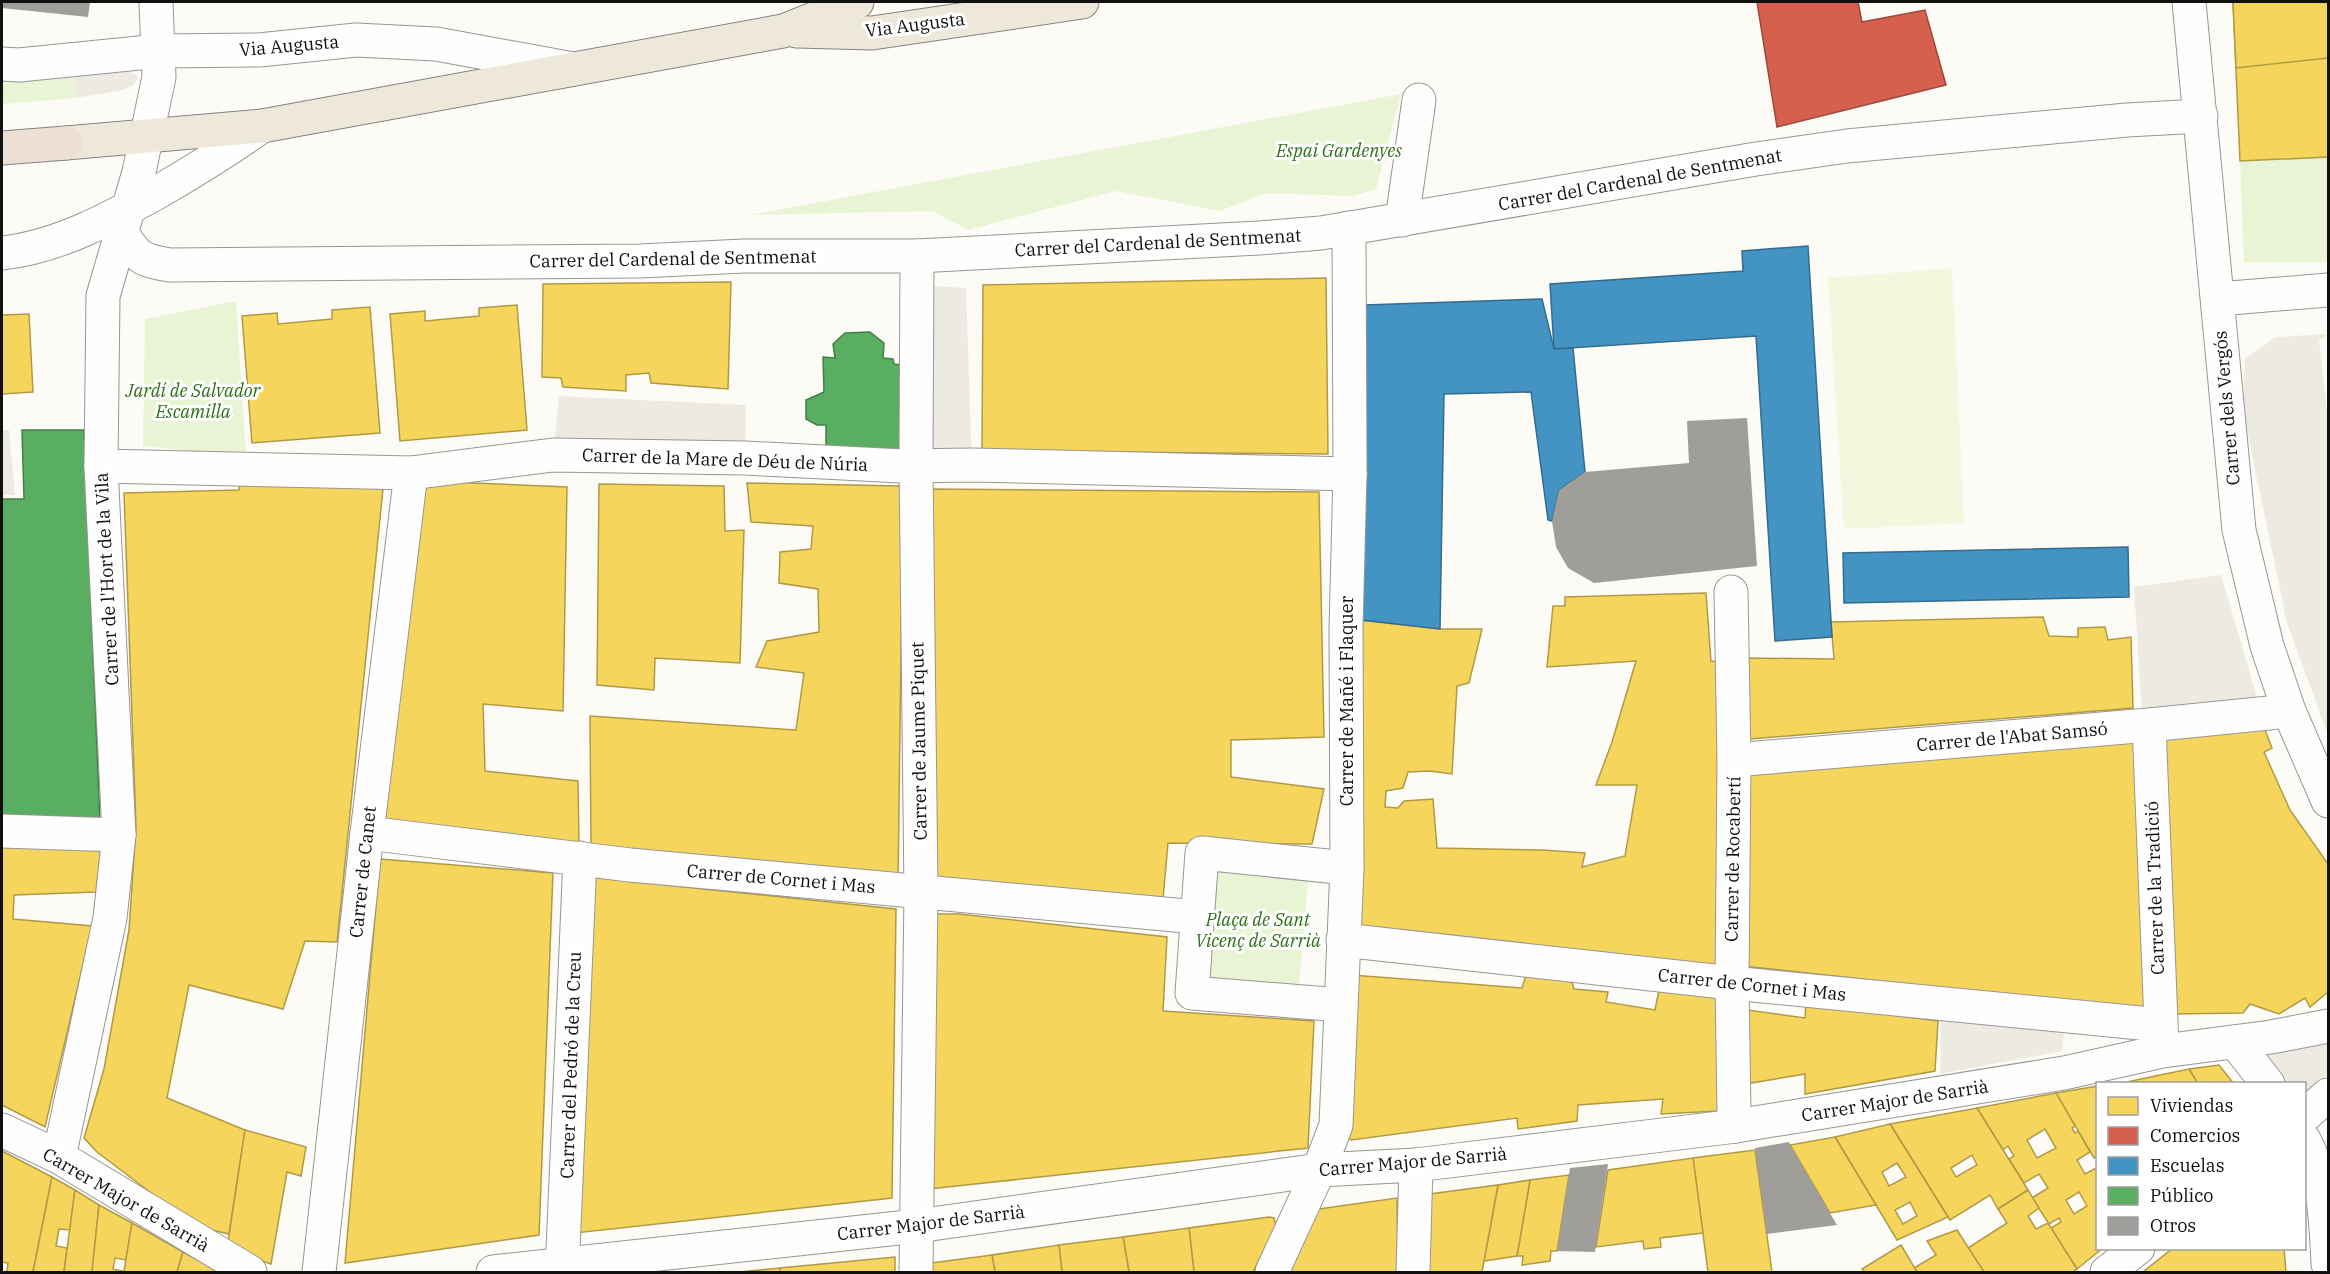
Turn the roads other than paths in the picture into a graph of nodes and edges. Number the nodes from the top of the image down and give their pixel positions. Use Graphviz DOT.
graph roads {
  1 [pos="156,2"];
  2 [pos="857,2"];
  3 [pos="1082,2"];
  4 [pos="2189,2"];
  5 [pos="783,31"];
  6 [pos="159,51"];
  7 [pos="2,64"];
  8 [pos="574,69"];
  9 [pos="1419,100"];
  10 [pos="2201,116"];
  11 [pos="262,126"];
  12 [pos="146,136"];
  13 [pos="66,143"];
  14 [pos="2,148"];
  15 [pos="125,220"];
  16 [pos="1402,220"];
  17 [pos="1349,228"];
  18 [pos="2,252"];
  19 [pos="917,256"];
  20 [pos="2328,290"];
  21 [pos="2218,299"];
  22 [pos="101,466"];
  23 [pos="916,466"];
  24 [pos="411,472"];
  25 [pos="1350,474"];
  26 [pos="1731,592"];
  27 [pos="2289,711"];
  28 [pos="2149,725"];
  29 [pos="1734,760"];
  30 [pos="2328,801"];
  31 [pos="2,831"];
  32 [pos="367,833"];
  33 [pos="119,835"];
  34 [pos="580,858"];
  35 [pos="1347,868"];
  36 [pos="921,892"];
  37 [pos="1197,917"];
  38 [pos="1343,940"];
  39 [pos="1732,983"];
  40 [pos="1341,1005"];
  41 [pos="2328,1026"];
  42 [pos="2161,1038"];
  43 [pos="2235,1042"];
  44 [pos="2267,1082"];
  45 [pos="2328,1095"];
  46 [pos="2306,1114"];
  47 [pos="1736,1126"];
  48 [pos="2,1131"];
  49 [pos="2306,1145"];
  50 [pos="59,1158"];
  51 [pos="1416,1165"];
  52 [pos="1319,1170"];
  53 [pos="917,1226"];
  54 [pos="2135,1250"];
  55 [pos="2328,1264"];
  56 [pos="562,1269"];
  57 [pos="250,1272"];
  58 [pos="318,1272"];
  59 [pos="493,1272"];
  60 [pos="916,1272"];
  61 [pos="1272,1272"];
  62 [pos="1413,1272"];
  63 [pos="2107,1272"];
  1 -- 6 [label="street, Carrer de l'Hort de la Vila"];
  2 -- 5 [label="main road, Via Augusta"];
  3 -- 5 [label="main road, Via Augusta"];
  4 -- 10 [label="street, Carrer dels Vergós"];
  5 -- 8 [label="main road, Via Augusta"];
  6 -- 7 [label="street, Via Augusta"];
  6 -- 8 [label="street, Via Augusta"];
  6 -- 12 [label="street, Carrer de l'Hort de la Vila"];
  8 -- 11 [label="main road, Via Augusta"];
  9 -- 16 [label="street"];
  10 -- 16 [label="street, Carrer del Cardenal de Sentmenat"];
  10 -- 21 [label="street, Carrer dels Vergós"];
  11 -- 12 [label="main road, Via Augusta"];
  11 -- 15 [label="street, Via Augusta"];
  12 -- 13 [label="main road, Via Augusta"];
  12 -- 15 [label="street, Carrer de l'Hort de la Vila"];
  13 -- 14 [label="highway"];
  15 -- 18 [label="street, Via Augusta"];
  15 -- 19 [label="street, Carrer del Cardenal de Sentmenat"];
  15 -- 22 [label="street, Carrer de l'Hort de la Vila"];
  16 -- 17 [label="street, Carrer del Cardenal de Sentmenat"];
  17 -- 19 [label="street, Carrer del Cardenal de Sentmenat"];
  17 -- 25 [label="street, Carrer de Mañé i Flaquer"];
  19 -- 23 [label="street, Carrer de Jaume Piquet"];
  20 -- 21 [label="street"];
  21 -- 27 [label="street, Carrer dels Vergós"];
  22 -- 24 [label="street, Carrer de la Mare de Déu de Núria"];
  22 -- 33 [label="street, Carrer de l'Hort de la Vila"];
  23 -- 24 [label="street, Carrer de la Mare de Déu de Núria"];
  23 -- 25 [label="street, Carrer de la Mare de Déu de Núria"];
  23 -- 36 [label="street, Carrer de Jaume Piquet"];
  24 -- 32 [label="street, Carrer de Canet"];
  25 -- 35 [label="street, Carrer de Mañé i Flaquer"];
  26 -- 29 [label="street, Carrer de Rocabertí"];
  27 -- 28 [label="street, Carrer de l'Abat Samsó"];
  27 -- 30 [label="street, Carrer dels Vergós"];
  28 -- 29 [label="street, Carrer de l'Abat Samsó"];
  28 -- 42 [label="street, Carrer de la Tradició"];
  29 -- 39 [label="street, Carrer de Rocabertí"];
  31 -- 33 [label="street"];
  32 -- 34 [label="street, Carrer de Cornet i Mas"];
  32 -- 58 [label="street, Carrer de Canet"];
  33 -- 50 [label="street, Carrer de l'Hort de la Vila"];
  34 -- 36 [label="street, Carrer de Cornet i Mas"];
  34 -- 56 [label="street, Carrer del Pedró de la Creu"];
  35 -- 37 [label="street"];
  35 -- 38 [label="street, Carrer de Mañé i Flaquer"];
  36 -- 37 [label="street, Carrer de Cornet i Mas"];
  36 -- 53 [label="street, Carrer de Jaume Piquet"];
  37 -- 40 [label="street"];
  38 -- 39 [label="street, Carrer de Cornet i Mas"];
  38 -- 40 [label="street, Carrer de Mañé i Flaquer"];
  39 -- 42 [label="street, Carrer de Cornet i Mas"];
  39 -- 47 [label="street, Carrer de Rocabertí"];
  40 -- 52 [label="street, Carrer de Mañé i Flaquer"];
  41 -- 43 [label="street, Carrer Major de Sarrià"];
  42 -- 43 [label="street, Carrer Major de Sarrià"];
  42 -- 47 [label="street, Carrer Major de Sarrià"];
  43 -- 44 [label="street"];
  45 -- 46 [label="street"];
  47 -- 51 [label="street, Carrer Major de Sarrià"];
  48 -- 50 [label="street, Carrer Major de Sarrià"];
  49 -- 55 [label="street"];
  50 -- 57 [label="street, Carrer Major de Sarrià"];
  51 -- 52 [label="street, Carrer Major de Sarrià"];
  51 -- 62 [label="street"];
  52 -- 53 [label="street, Carrer Major de Sarrià"];
  52 -- 61 [label="street, Carrer de Mañé i Flaquer"];
  53 -- 56 [label="street, Carrer Major de Sarrià"];
  53 -- 60 [label="street, Carrer de Jaume Piquet"];
  54 -- 63 [label="street"];
  56 -- 59 [label="street, Carrer Major de Sarrià"];
}
